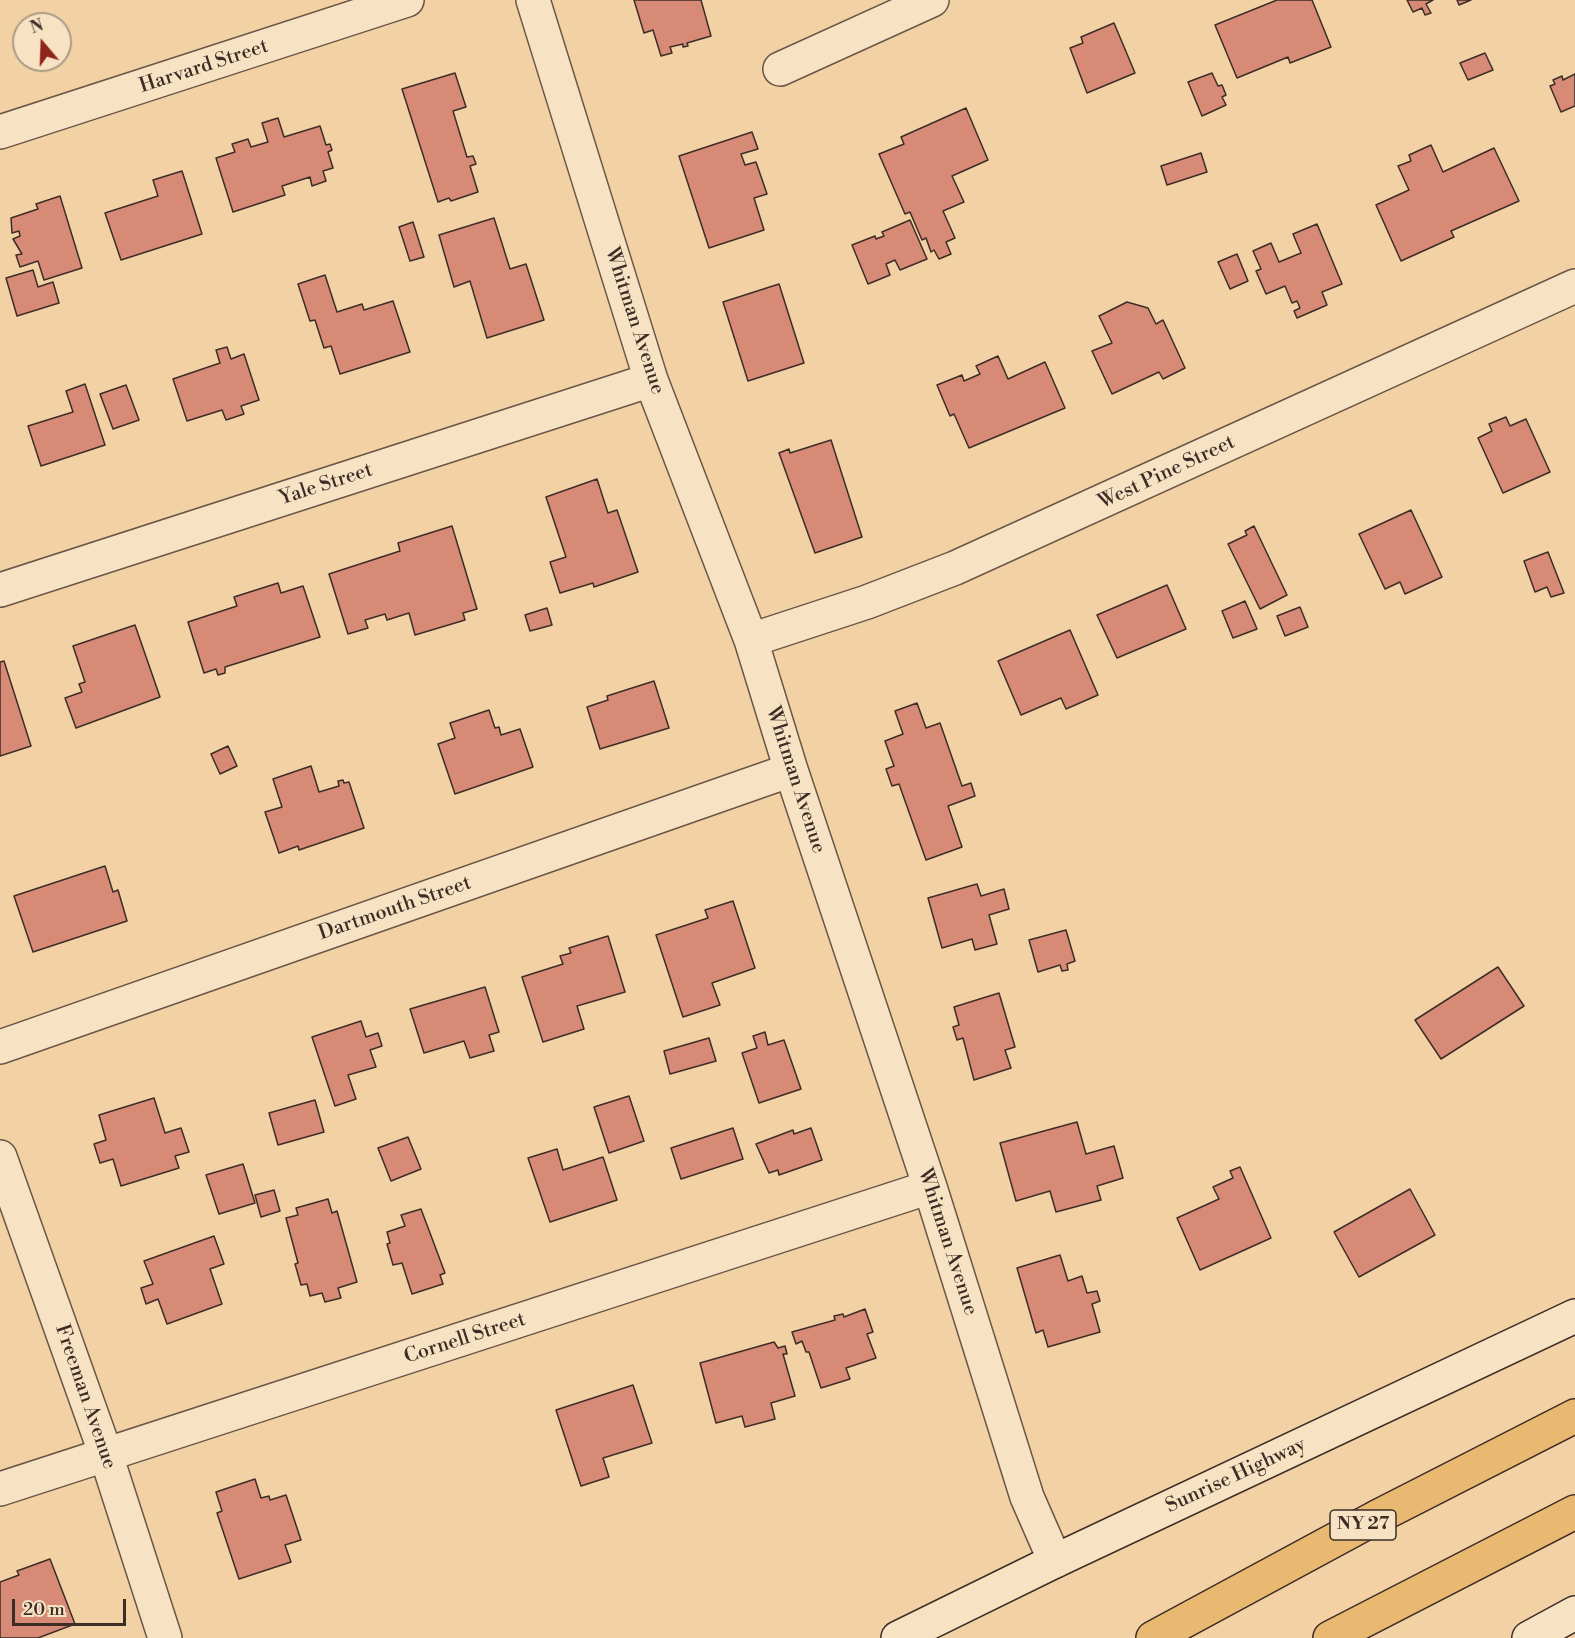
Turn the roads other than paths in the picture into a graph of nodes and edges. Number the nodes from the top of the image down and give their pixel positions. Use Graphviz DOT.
graph roads {
  1 [pos="407,0"];
  2 [pos="533,0"];
  3 [pos="932,0"];
  4 [pos="780,69"];
  5 [pos="0,132"];
  6 [pos="1575,286"];
  7 [pos="651,380"];
  8 [pos="0,590"];
  9 [pos="751,640"];
  10 [pos="791,770"];
  11 [pos="0,1047"];
  12 [pos="0,1157"];
  13 [pos="930,1187"];
  14 [pos="1575,1316"];
  15 [pos="1575,1416"];
  16 [pos="105,1452"];
  17 [pos="0,1488"];
  18 [pos="1575,1512"];
  19 [pos="1055,1561"];
  20 [pos="1575,1613"];
  21 [pos="165,1638"];
  22 [pos="898,1638"];
  23 [pos="1153,1638"];
  24 [pos="1330,1638"];
  25 [pos="1529,1638"];
  1 -- 5 [label="street, Harvard Street"];
  2 -- 7 [label="street, Whitman Avenue"];
  3 -- 4 [label="street"];
  6 -- 9 [label="street, West Pine Street"];
  7 -- 8 [label="street, Yale Street"];
  7 -- 9 [label="street, Whitman Avenue"];
  9 -- 10 [label="street, Whitman Avenue"];
  10 -- 11 [label="street, Dartmouth Street"];
  10 -- 13 [label="street, Whitman Avenue"];
  12 -- 16 [label="street, Freeman Avenue"];
  13 -- 16 [label="street, Cornell Street"];
  13 -- 19 [label="street, Whitman Avenue"];
  14 -- 19 [label="street, Sunrise Highway"];
  15 -- 23 [label="highway, NY 27"];
  16 -- 17 [label="street, Cornell Street"];
  16 -- 21 [label="street, Freeman Avenue"];
  18 -- 24 [label="highway"];
  19 -- 22 [label="street, Sunrise Highway"];
  20 -- 25 [label="street"];
}
